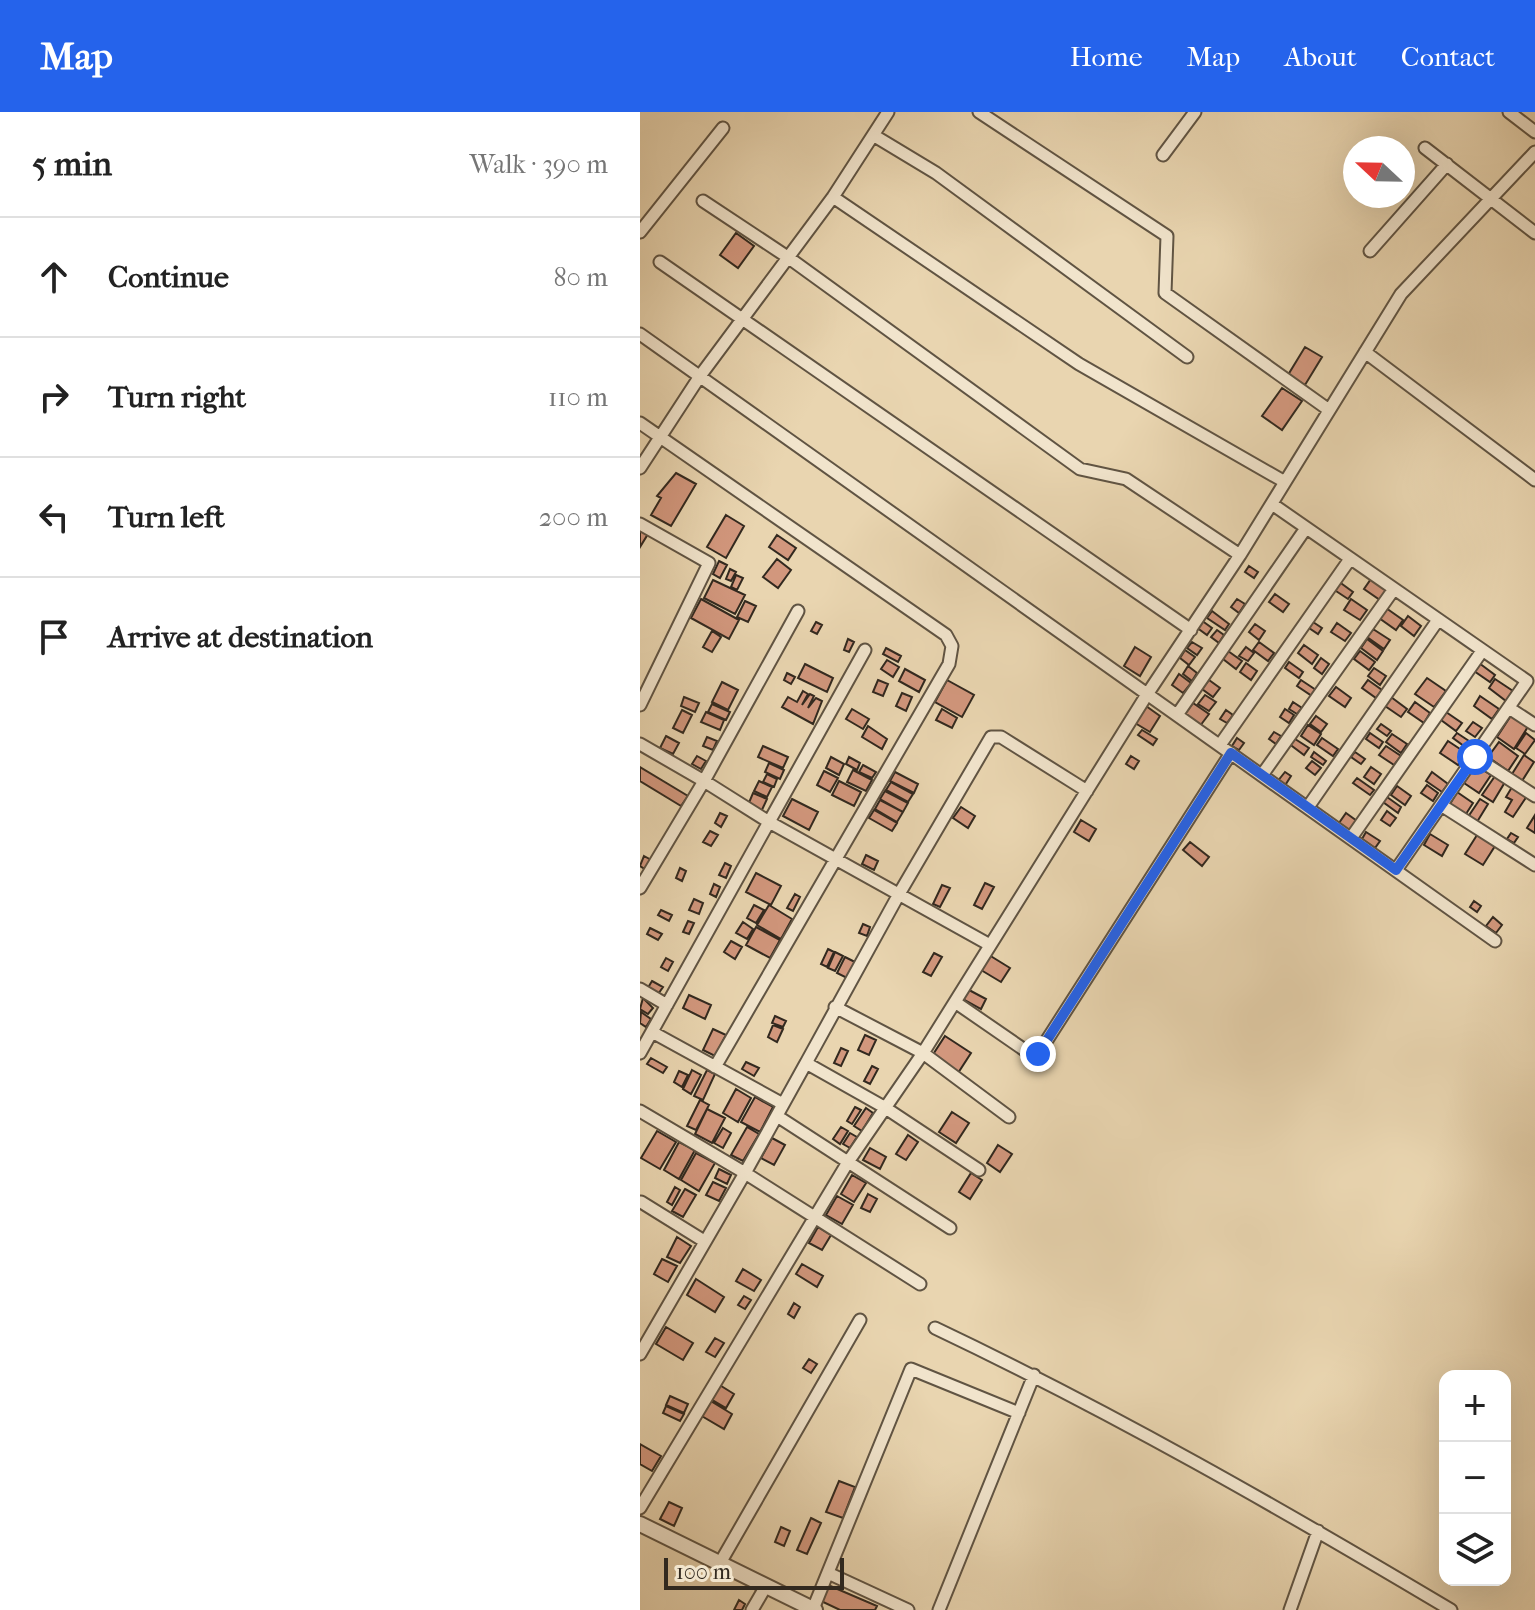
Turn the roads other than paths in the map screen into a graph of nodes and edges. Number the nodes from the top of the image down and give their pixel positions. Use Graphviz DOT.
graph roads {
  1 [pos="888,112"];
  2 [pos="979,112"];
  3 [pos="1195,112"];
  4 [pos="1509,112"];
  5 [pos="723,128"];
  6 [pos="1535,132"];
  7 [pos="873,135"];
  8 [pos="1425,148"];
  9 [pos="1535,152"];
  10 [pos="1163,155"];
  11 [pos="1447,164"];
  12 [pos="833,197"];
  13 [pos="1491,198"];
  14 [pos="703,201"];
  15 [pos="640,232"];
  16 [pos="1535,233"];
  17 [pos="1370,251"];
  18 [pos="789,258"];
  19 [pos="660,262"];
  20 [pos="743,319"];
  21 [pos="640,334"];
  22 [pos="1365,352"];
  23 [pos="1187,357"];
  24 [pos="700,376"];
  25 [pos="1329,410"];
  26 [pos="640,423"];
  27 [pos="661,437"];
  28 [pos="640,468"];
  29 [pos="1535,480"];
  30 [pos="1285,482"];
  31 [pos="1272,504"];
  32 [pos="640,524"];
  33 [pos="1306,528"];
  34 [pos="1240,555"];
  35 [pos="1350,559"];
  36 [pos="1394,589"];
  37 [pos="798,611"];
  38 [pos="1438,620"];
  39 [pos="1191,630"];
  40 [pos="865,650"];
  41 [pos="1482,651"];
  42 [pos="1146,696"];
  43 [pos="640,705"];
  44 [pos="1509,708"];
  45 [pos="1177,715"];
  46 [pos="1535,725"];
  47 [pos="640,744"];
  48 [pos="1220,745"];
  49 [pos="1231,753"];
  50 [pos="1475,757"];
  51 [pos="1262,775"];
  52 [pos="704,781"];
  53 [pos="1087,791"];
  54 [pos="1535,796"];
  55 [pos="1441,805"];
  56 [pos="1308,807"];
  57 [pos="769,822"];
  58 [pos="1351,838"];
  59 [pos="835,857"];
  60 [pos="1535,865"];
  61 [pos="1396,870"];
  62 [pos="640,888"];
  63 [pos="899,894"];
  64 [pos="1495,941"];
  65 [pos="990,945"];
  66 [pos="640,989"];
  67 [pos="955,1002"];
  68 [pos="667,1005"];
  69 [pos="835,1007"];
  70 [pos="652,1032"];
  71 [pos="640,1053"];
  72 [pos="923,1053"];
  73 [pos="806,1063"];
  74 [pos="715,1067"];
  75 [pos="783,1104"];
  76 [pos="884,1107"];
  77 [pos="640,1111"];
  78 [pos="777,1116"];
  79 [pos="1009,1117"];
  80 [pos="848,1162"];
  81 [pos="979,1170"];
  82 [pos="745,1173"];
  83 [pos="640,1202"];
  84 [pos="815,1215"];
  85 [pos="950,1228"];
  86 [pos="704,1241"];
  87 [pos="920,1284"];
  88 [pos="860,1320"];
  89 [pos="935,1328"];
  90 [pos="640,1354"];
  91 [pos="1034,1375"];
  92 [pos="1019,1413"];
  93 [pos="640,1508"];
  94 [pos="640,1524"];
  95 [pos="1318,1531"];
  96 [pos="720,1563"];
  97 [pos="828,1573"];
  98 [pos="766,1586"];
  99 [pos="1445,1608"];
  100 [pos="752,1610"];
  101 [pos="814,1610"];
  102 [pos="908,1610"];
  103 [pos="939,1610"];
  104 [pos="1290,1610"];
  1 -- 7 [label="street"];
  2 -- 25 [label="street"];
  3 -- 10 [label="street"];
  4 -- 6 [label="street"];
  5 -- 15 [label="street"];
  7 -- 12 [label="street"];
  7 -- 23 [label="street"];
  8 -- 11 [label="street"];
  9 -- 13 [label="street"];
  11 -- 13 [label="street"];
  11 -- 17 [label="street"];
  12 -- 18 [label="street"];
  12 -- 30 [label="street"];
  13 -- 16 [label="street"];
  13 -- 22 [label="street"];
  14 -- 18 [label="street"];
  18 -- 20 [label="street"];
  18 -- 34 [label="street"];
  19 -- 20 [label="street"];
  20 -- 24 [label="street"];
  20 -- 39 [label="street"];
  21 -- 24 [label="street"];
  22 -- 25 [label="street"];
  22 -- 29 [label="street"];
  24 -- 27 [label="street"];
  24 -- 42 [label="street"];
  25 -- 30 [label="street"];
  26 -- 27 [label="street"];
  27 -- 28 [label="street"];
  27 -- 59 [label="street"];
  30 -- 31 [label="street"];
  31 -- 33 [label="street"];
  31 -- 34 [label="street"];
  32 -- 43 [label="street"];
  33 -- 35 [label="street"];
  33 -- 45 [label="street"];
  34 -- 39 [label="street"];
  35 -- 36 [label="street"];
  35 -- 48 [label="street"];
  36 -- 38 [label="street"];
  36 -- 51 [label="street"];
  37 -- 52 [label="street"];
  38 -- 41 [label="street"];
  38 -- 56 [label="street"];
  39 -- 42 [label="street"];
  40 -- 57 [label="street"];
  41 -- 44 [label="street"];
  41 -- 58 [label="street"];
  42 -- 45 [label="street"];
  42 -- 53 [label="street"];
  44 -- 46 [label="street"];
  44 -- 50 [label="street"];
  45 -- 48 [label="street"];
  47 -- 52 [label="street"];
  48 -- 49 [label="street"];
  49 -- 51 [label="street"];
  49 -- 67 [label="street"];
  50 -- 54 [label="street"];
  50 -- 55 [label="street"];
  51 -- 56 [label="street"];
  52 -- 57 [label="street"];
  52 -- 62 [label="street"];
  53 -- 63 [label="street"];
  53 -- 65 [label="street"];
  55 -- 60 [label="street"];
  55 -- 61 [label="street"];
  56 -- 58 [label="street"];
  57 -- 59 [label="street"];
  57 -- 68 [label="street"];
  58 -- 61 [label="street"];
  59 -- 63 [label="street"];
  59 -- 74 [label="street"];
  61 -- 64 [label="street"];
  63 -- 65 [label="street"];
  63 -- 69 [label="street"];
  65 -- 67 [label="street"];
  66 -- 68 [label="street"];
  67 -- 72 [label="street"];
  68 -- 70 [label="street"];
  69 -- 72 [label="street"];
  69 -- 73 [label="street"];
  70 -- 71 [label="street"];
  70 -- 74 [label="street"];
  72 -- 76 [label="street"];
  72 -- 79 [label="street"];
  73 -- 75 [label="street"];
  73 -- 76 [label="street"];
  74 -- 75 [label="street"];
  75 -- 78 [label="street"];
  76 -- 80 [label="street"];
  76 -- 81 [label="street"];
  77 -- 82 [label="street"];
  78 -- 80 [label="street"];
  78 -- 82 [label="street"];
  80 -- 84 [label="street"];
  80 -- 85 [label="street"];
  82 -- 84 [label="street"];
  82 -- 86 [label="street"];
  83 -- 86 [label="street"];
  84 -- 87 [label="street"];
  84 -- 93 [label="street"];
  86 -- 90 [label="street"];
  88 -- 96 [label="street"];
  89 -- 91 [label="street"];
  91 -- 92 [label="street"];
  91 -- 95 [label="street"];
  92 -- 97 [label="street"];
  92 -- 103 [label="street"];
  94 -- 96 [label="street"];
  95 -- 99 [label="street"];
  95 -- 104 [label="street"];
  96 -- 98 [label="street"];
  97 -- 101 [label="street"];
  97 -- 102 [label="street"];
  98 -- 100 [label="street"];
  98 -- 101 [label="street"];
}
